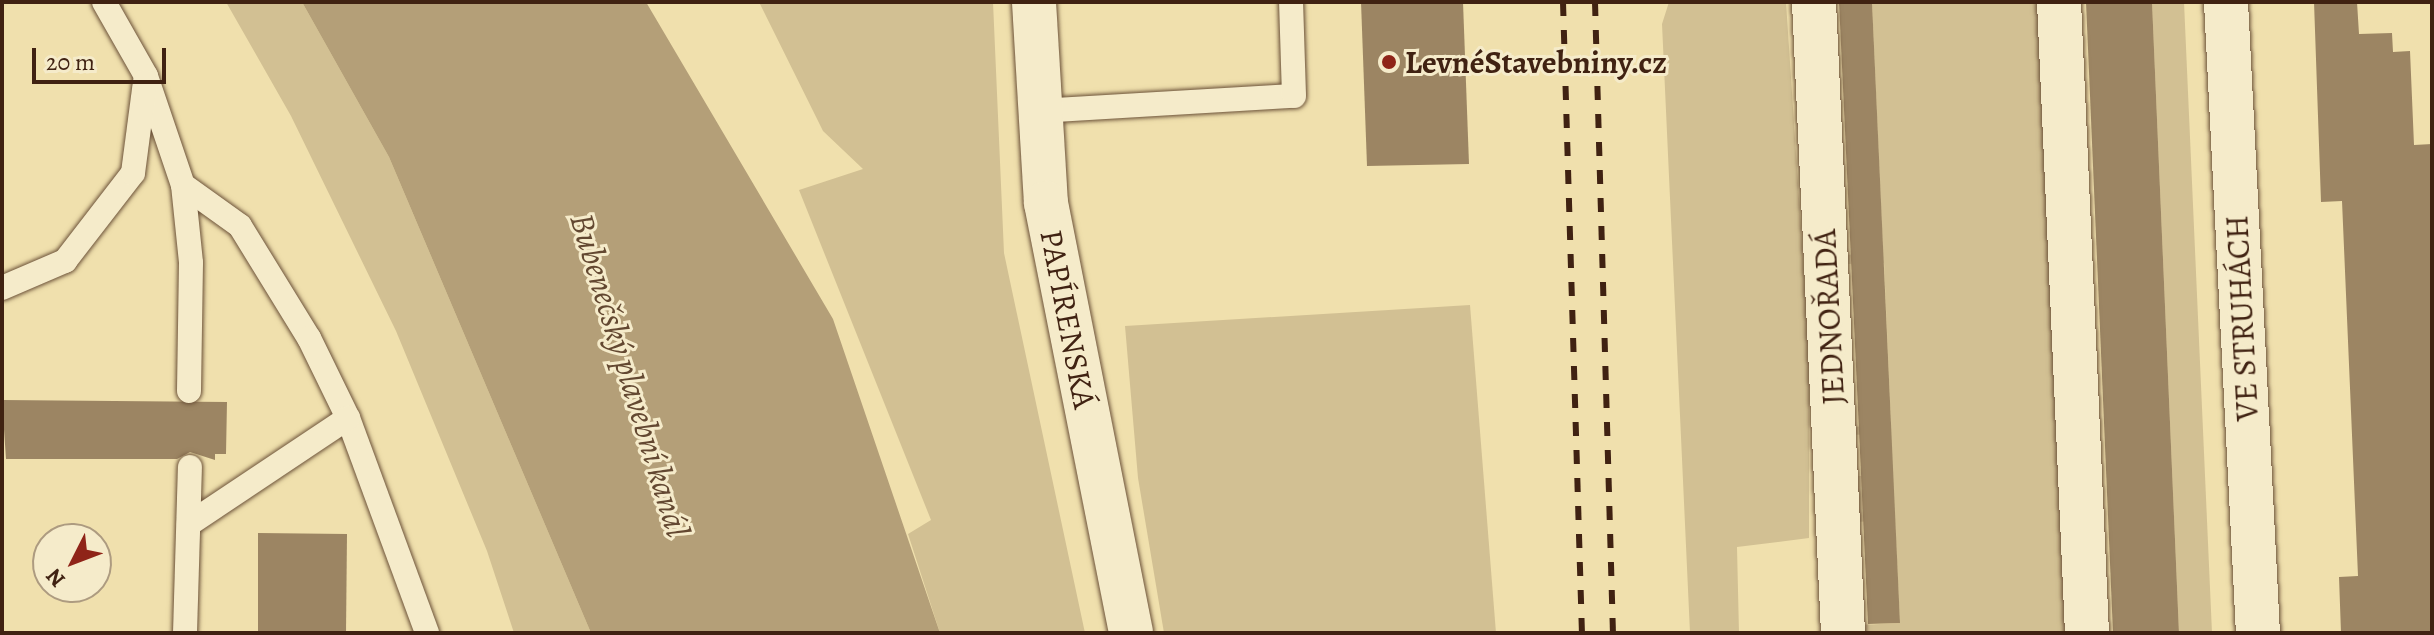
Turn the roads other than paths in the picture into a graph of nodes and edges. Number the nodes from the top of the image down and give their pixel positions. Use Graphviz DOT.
graph roads {
  1 [pos="104,2"];
  2 [pos="1034,2"];
  3 [pos="1291,2"];
  4 [pos="1814,2"];
  5 [pos="2059,2"];
  6 [pos="2226,2"];
  7 [pos="146,76"];
  8 [pos="1038,111"];
  9 [pos="183,185"];
  10 [pos="2,288"];
  11 [pos="189,391"];
  12 [pos="348,418"];
  13 [pos="190,467"];
  14 [pos="189,524"];
  15 [pos="185,633"];
  16 [pos="427,633"];
  17 [pos="1131,633"];
  18 [pos="1843,633"];
  19 [pos="2087,633"];
  20 [pos="2258,633"];
  1 -- 7 [label="lane"];
  2 -- 8 [label="street, PAPÍRENSKÁ"];
  3 -- 8 [label="lane"];
  4 -- 18 [label="street, JEDNOŘADÁ"];
  5 -- 19 [label="street"];
  6 -- 20 [label="street, VE STRUHÁCH"];
  7 -- 9 [label="lane"];
  7 -- 10 [label="lane"];
  8 -- 17 [label="street, PAPÍRENSKÁ"];
  9 -- 11 [label="lane"];
  9 -- 12 [label="lane"];
  12 -- 14 [label="lane"];
  12 -- 16 [label="lane"];
  13 -- 14 [label="lane"];
  14 -- 15 [label="lane"];
}
